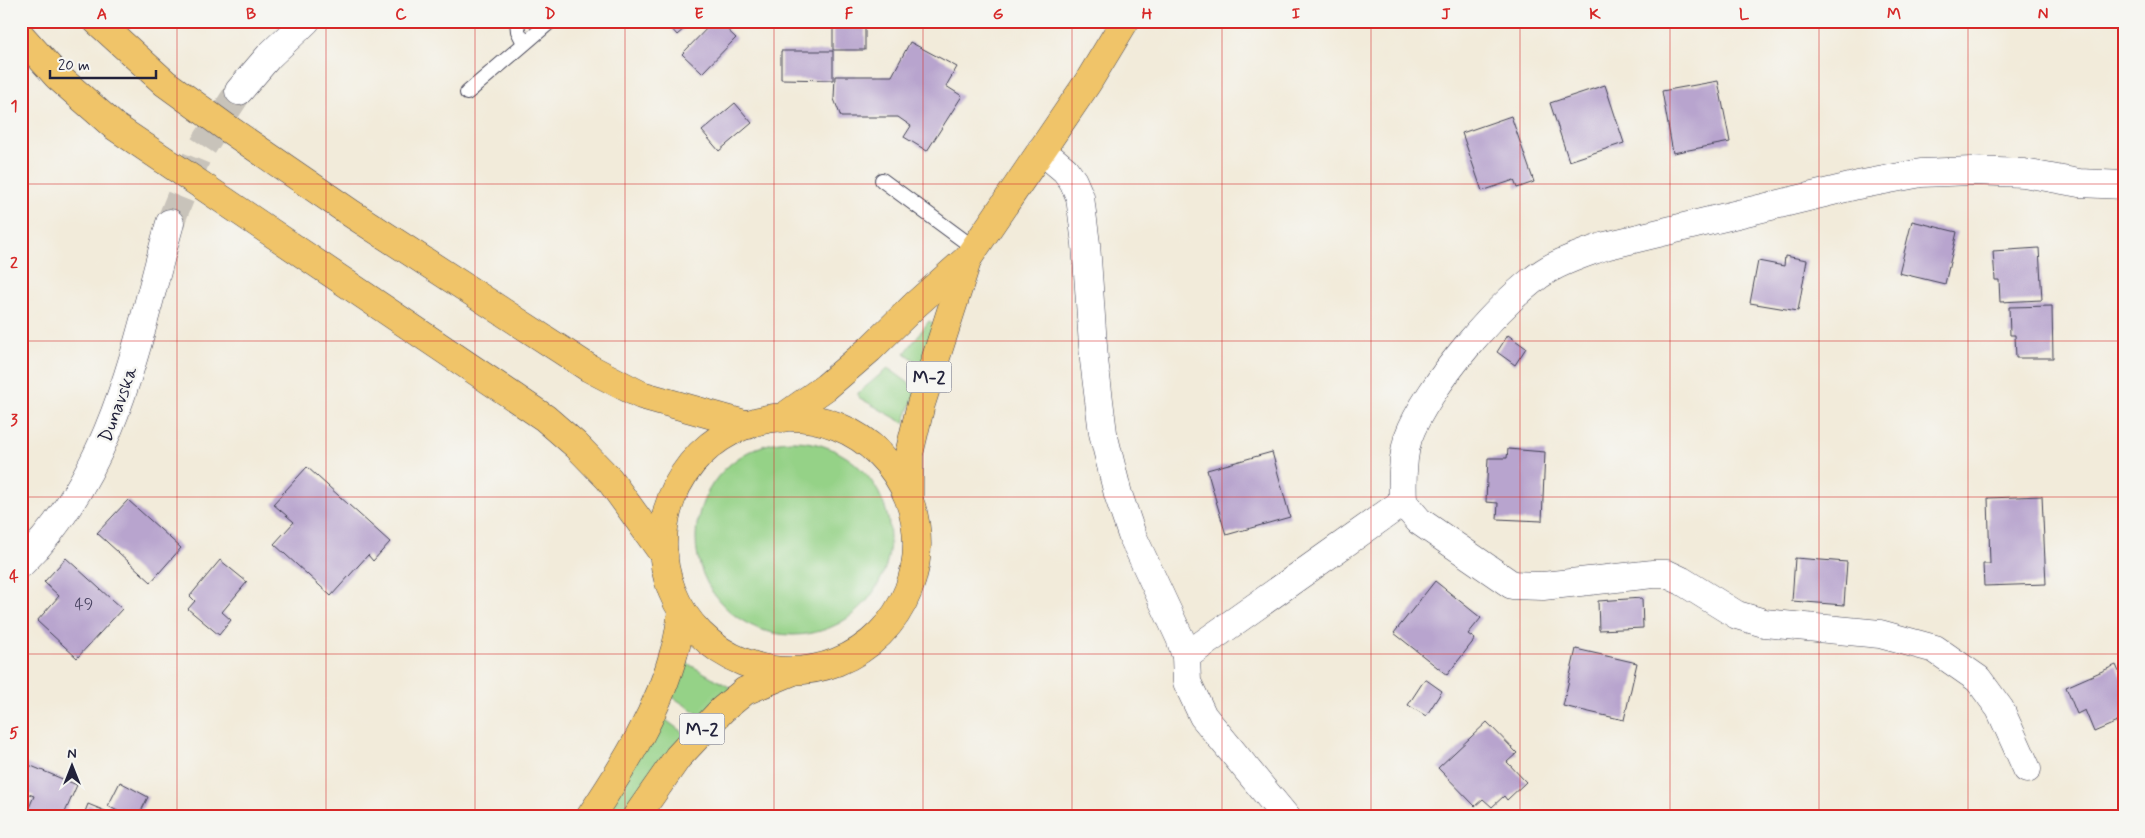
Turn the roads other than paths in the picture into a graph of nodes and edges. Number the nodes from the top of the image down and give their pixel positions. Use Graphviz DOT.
graph roads {
  1 [pos="97,21"];
  2 [pos="306,21"];
  3 [pos="517,21"];
  4 [pos="550,21"];
  5 [pos="1125,21"];
  6 [pos="21,36"];
  7 [pos="524,43"];
  8 [pos="239,92"];
  9 [pos="467,93"];
  10 [pos="1041,150"];
  11 [pos="882,180"];
  12 [pos="2124,185"];
  13 [pos="170,223"];
  14 [pos="971,253"];
  15 [pos="782,418"];
  16 [pos="748,425"];
  17 [pos="909,499"];
  18 [pos="1403,502"];
  19 [pos="664,555"];
  20 [pos="21,564"];
  21 [pos="682,611"];
  22 [pos="1186,656"];
  23 [pos="792,671"];
  24 [pos="2027,769"];
  25 [pos="590,817"];
  26 [pos="636,817"];
  27 [pos="1286,817"];
  1 -- 16 [label="main road"];
  2 -- 8 [label="street"];
  3 -- 7 [label="lane"];
  4 -- 7 [label="lane"];
  5 -- 10 [label="main road, M-2"];
  6 -- 19 [label="main road"];
  7 -- 9 [label="lane"];
  10 -- 14 [label="main road, M-2"];
  10 -- 22 [label="street"];
  11 -- 14 [label="lane"];
  12 -- 18 [label="street"];
  13 -- 20 [label="street, Dunavska"];
  14 -- 15 [label="main road, M-2"];
  14 -- 17 [label="main road, M-2"];
  15 -- 16 [label="main road, M-2"];
  15 -- 17 [label="main road, M-2"];
  16 -- 19 [label="main road, M-2"];
  17 -- 23 [label="main road, M-2"];
  18 -- 22 [label="street"];
  18 -- 24 [label="street"];
  19 -- 21 [label="main road, M-2"];
  21 -- 23 [label="main road, M-2"];
  21 -- 25 [label="main road, M-2"];
  22 -- 27 [label="street"];
  23 -- 26 [label="main road, M-2"];
}
